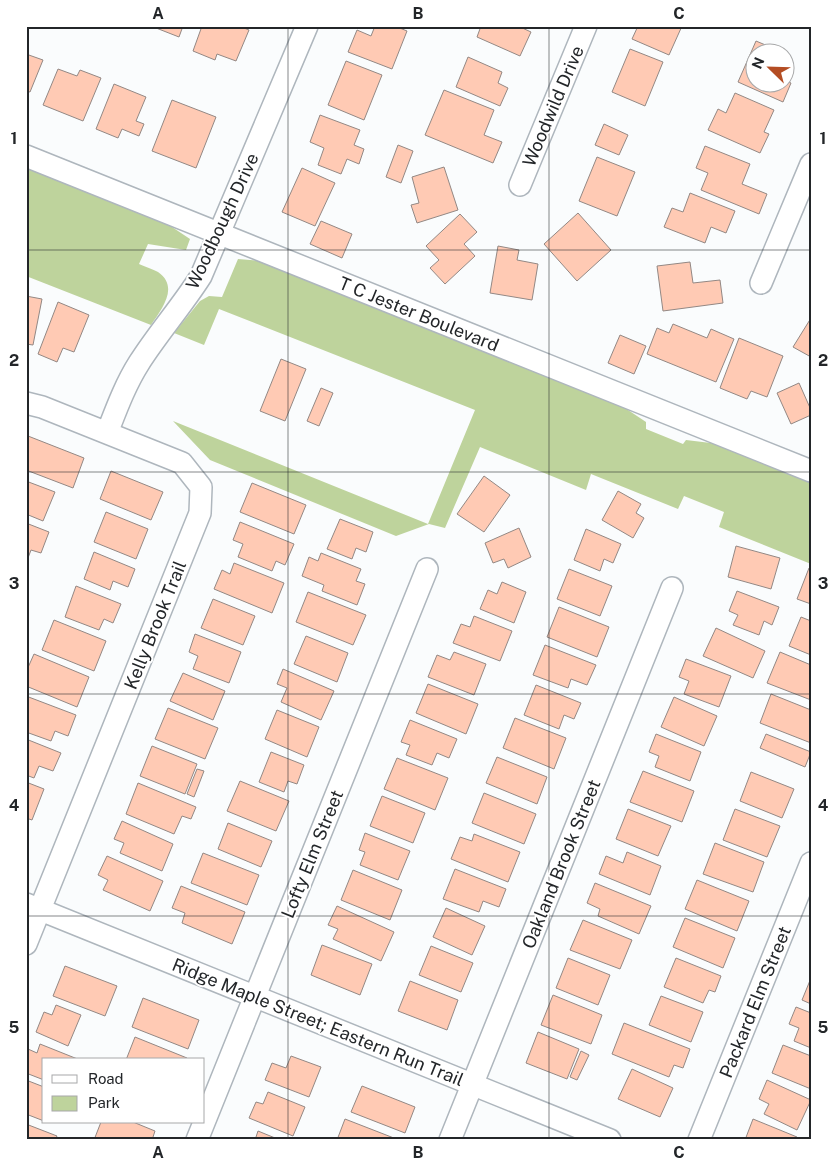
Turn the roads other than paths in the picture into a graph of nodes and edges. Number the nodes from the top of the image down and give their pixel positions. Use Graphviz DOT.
graph roads {
  1 [pos="307,26"];
  2 [pos="586,26"];
  3 [pos="26,156"];
  4 [pos="811,164"];
  5 [pos="520,185"];
  6 [pos="220,233"];
  7 [pos="761,282"];
  8 [pos="26,403"];
  9 [pos="107,433"];
  10 [pos="811,471"];
  11 [pos="427,568"];
  12 [pos="672,588"];
  13 [pos="811,863"];
  14 [pos="33,906"];
  15 [pos="26,944"];
  16 [pos="255,996"];
  17 [pos="473,1084"];
  18 [pos="205,1120"];
  19 [pos="203,1124"];
  20 [pos="197,1140"];
  21 [pos="450,1140"];
  22 [pos="610,1140"];
  23 [pos="699,1140"];
  1 -- 6 [label="street, Woodbough Drive"];
  2 -- 5 [label="street, Woodwild Drive"];
  3 -- 6 [label="street, T C Jester Boulevard"];
  4 -- 7 [label="street"];
  6 -- 9 [label="street, Woodbough Drive"];
  6 -- 10 [label="street, T C Jester Boulevard"];
  8 -- 9 [label="street, Kelly Brook Trail"];
  9 -- 14 [label="street, Kelly Brook Trail"];
  11 -- 16 [label="street, Lofty Elm Street"];
  12 -- 17 [label="street, Oakland Brook Street"];
  13 -- 23 [label="street, Packard Elm Street"];
  14 -- 15 [label="street, Kelly Brook Trail"];
  14 -- 16 [label="street, Ridge Maple Street; Eastern Run Trail"];
  16 -- 17 [label="street, Ridge Maple Street; Eastern Run Trail"];
  16 -- 18 [label="street, Lofty Elm Street"];
  17 -- 21 [label="street, Oakland Brook Street"];
  17 -- 22 [label="street, Ridge Maple Street; Eastern Run Trail"];
  19 -- 20 [label="street, Lofty Elm Street"];
}
